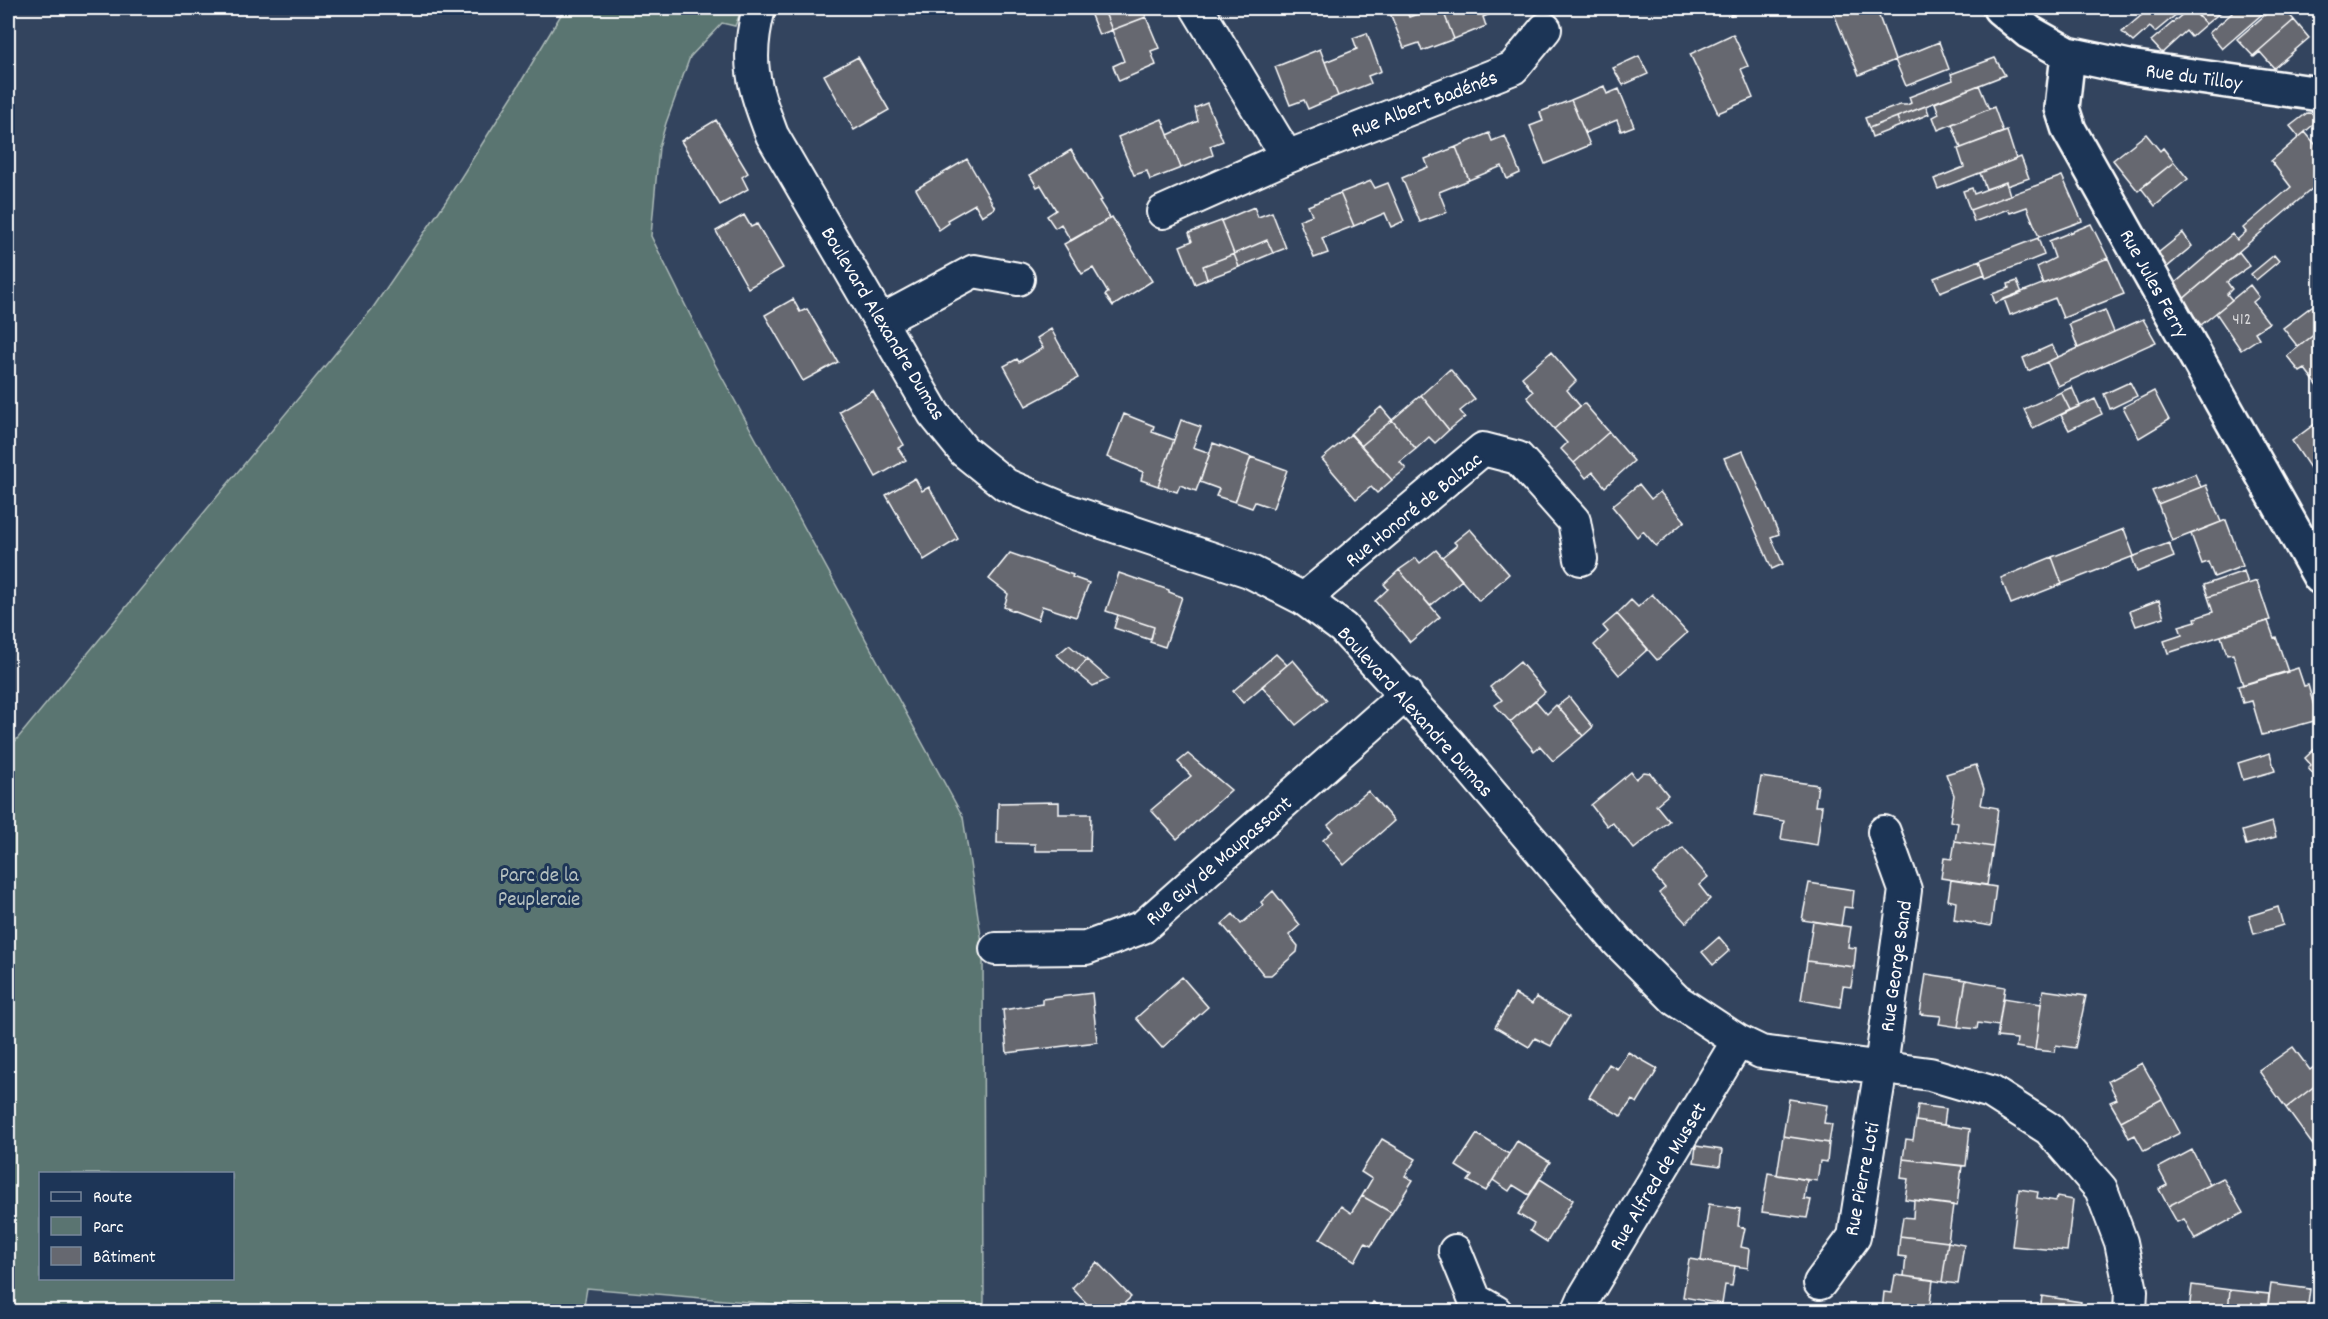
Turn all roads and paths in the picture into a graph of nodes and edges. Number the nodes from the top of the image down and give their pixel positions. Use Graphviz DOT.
graph roads {
  1 [pos="759,8"];
  2 [pos="1197,8"];
  3 [pos="2000,8"];
  4 [pos="1545,28"];
  5 [pos="2068,54"];
  6 [pos="2320,94"];
  7 [pos="1287,157"];
  8 [pos="1163,212"];
  9 [pos="1018,279"];
  10 [pos="881,321"];
  11 [pos="1581,559"];
  12 [pos="2320,577"];
  13 [pos="1304,599"];
  14 [pos="1406,694"];
  15 [pos="1884,832"];
  16 [pos="996,949"];
  17 [pos="1738,1041"];
  18 [pos="1881,1067"];
  19 [pos="1455,1251"];
  20 [pos="1820,1283"];
  21 [pos="1496,1311"];
  22 [pos="1578,1311"];
  23 [pos="2130,1311"];
  1 -- 10 [label="street, Boulevard Alexandre Dumas"];
  2 -- 7 [label="street"];
  3 -- 5 [label="street"];
  4 -- 7 [label="street, Rue Albert Badénés"];
  5 -- 6 [label="street, Rue du Tilloy"];
  5 -- 12 [label="street, Rue Jules Ferry"];
  7 -- 8 [label="street, Rue Albert Badénés"];
  9 -- 10 [label="street"];
  10 -- 13 [label="street, Boulevard Alexandre Dumas"];
  11 -- 13 [label="street, Rue Honoré de Balzac"];
  13 -- 14 [label="street, Boulevard Alexandre Dumas"];
  14 -- 16 [label="street, Rue Guy de Maupassant"];
  14 -- 17 [label="street, Boulevard Alexandre Dumas"];
  15 -- 18 [label="street, Rue George Sand"];
  17 -- 18 [label="street, Boulevard Alexandre Dumas"];
  17 -- 22 [label="street, Rue Alfred de Musset"];
  18 -- 20 [label="street, Rue Pierre Loti"];
  18 -- 23 [label="street, Boulevard Alexandre Dumas"];
  19 -- 21 [label="street"];
}
